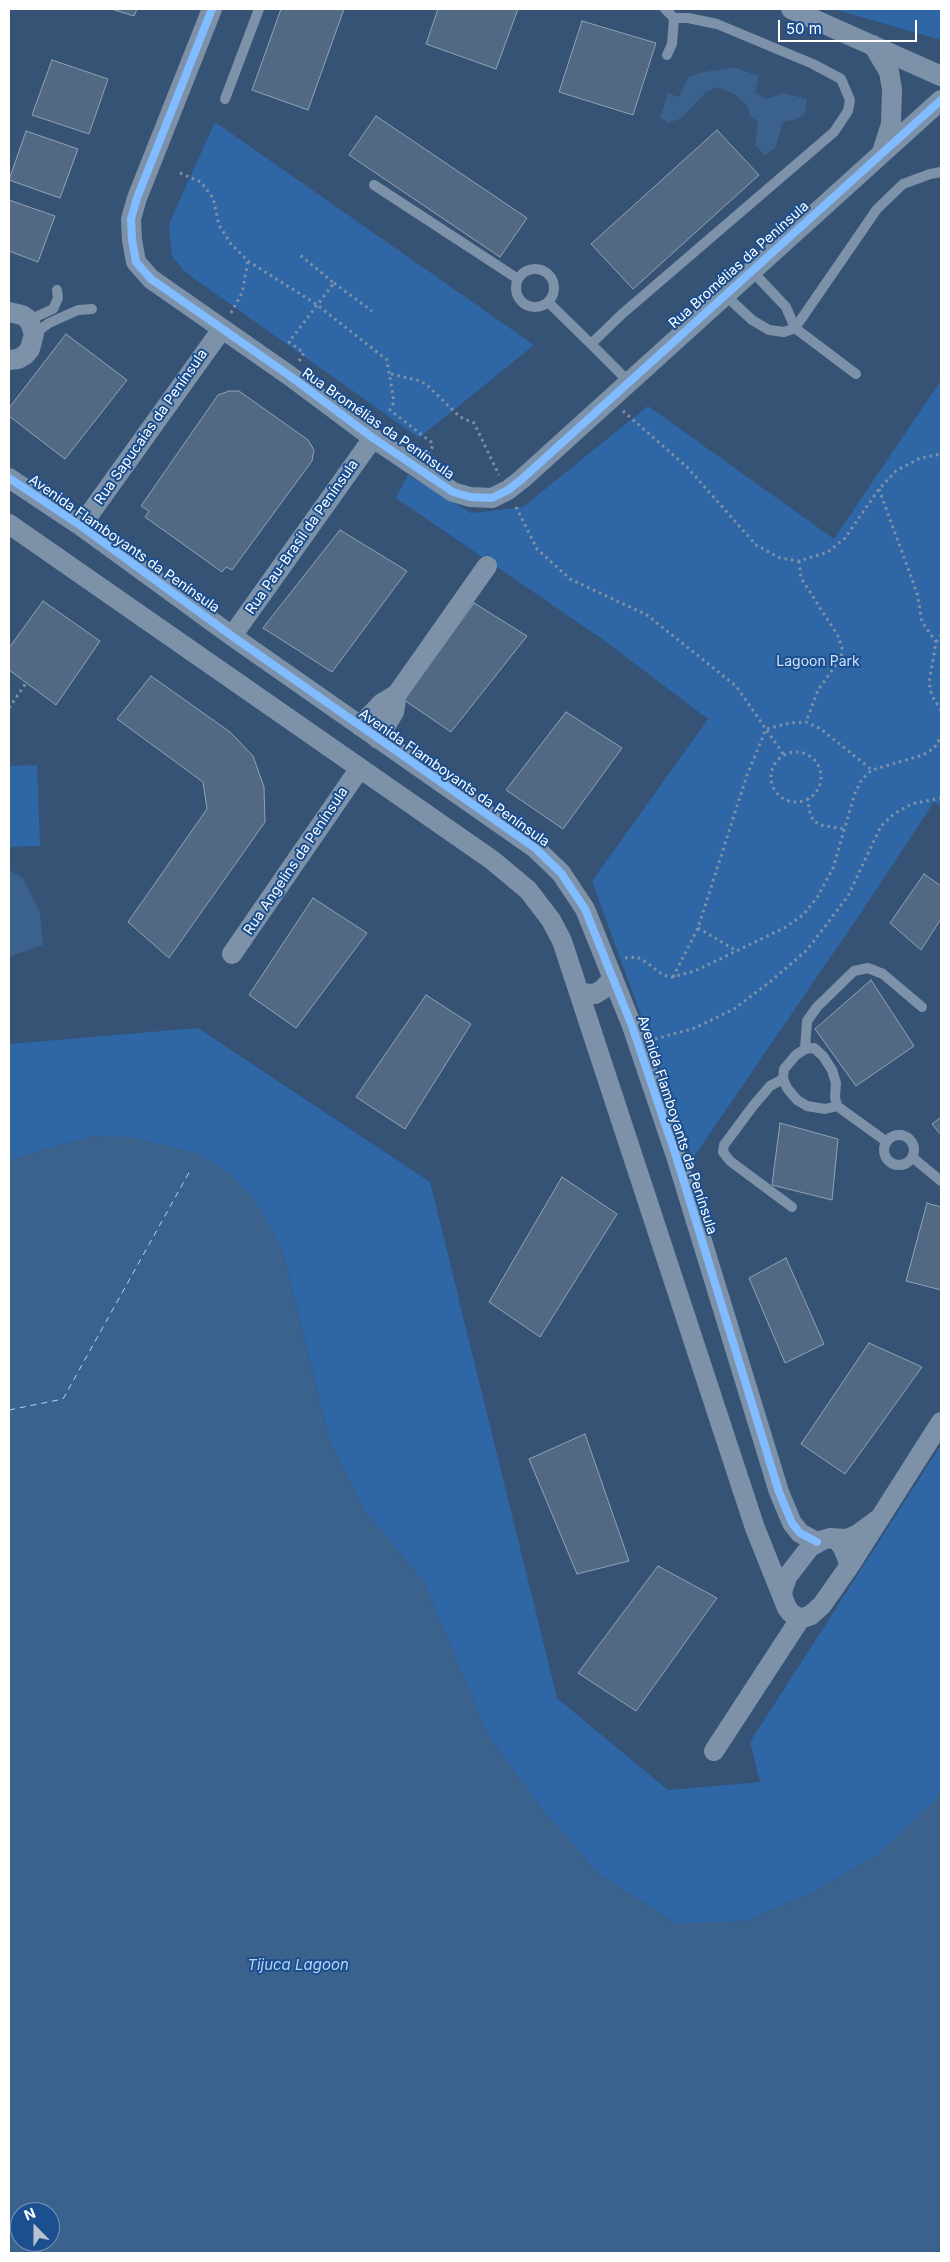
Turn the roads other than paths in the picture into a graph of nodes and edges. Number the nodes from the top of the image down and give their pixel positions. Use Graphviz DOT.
graph roads {
  1 [pos="212,9"];
  2 [pos="259,9"];
  3 [pos="665,9"];
  4 [pos="791,9"];
  5 [pos="674,18"];
  6 [pos="873,45"];
  7 [pos="667,55"];
  8 [pos="941,76"];
  9 [pos="225,99"];
  10 [pos="941,100"];
  11 [pos="881,154"];
  12 [pos="941,172"];
  13 [pos="374,185"];
  14 [pos="752,271"];
  15 [pos="518,279"];
  16 [pos="57,290"];
  17 [pos="725,295"];
  18 [pos="548,302"];
  19 [pos="92,309"];
  20 [pos="9,312"];
  21 [pos="31,327"];
  22 [pos="795,328"];
  23 [pos="222,329"];
  24 [pos="591,344"];
  25 [pos="17,357"];
  26 [pos="856,374"];
  27 [pos="9,378"];
  28 [pos="629,382"];
  29 [pos="372,438"];
  30 [pos="9,478"];
  31 [pos="9,524"];
  32 [pos="81,526"];
  33 [pos="487,566"];
  34 [pos="232,636"];
  35 [pos="396,694"];
  36 [pos="360,726"];
  37 [pos="378,738"];
  38 [pos="360,768"];
  39 [pos="232,954"];
  40 [pos="610,972"];
  41 [pos="579,994"];
  42 [pos="922,1007"];
  43 [pos="805,1049"];
  44 [pos="783,1079"];
  45 [pos="837,1106"];
  46 [pos="887,1142"];
  47 [pos="912,1158"];
  48 [pos="941,1181"];
  49 [pos="792,1207"];
  50 [pos="941,1422"];
  51 [pos="877,1520"];
  52 [pos="823,1540"];
  53 [pos="850,1565"];
  54 [pos="783,1598"];
  55 [pos="800,1619"];
  56 [pos="714,1751"];
  1 -- 23 [label="street, Rua Bromélias da Península"];
  2 -- 9 [label="lane"];
  3 -- 5 [label="lane"];
  4 -- 6 [label="street"];
  5 -- 7 [label="lane"];
  5 -- 24 [label="lane"];
  6 -- 8 [label="street"];
  6 -- 11 [label="street, Rua Bromélias da Península"];
  10 -- 11 [label="street, Rua Bromélias da Península"];
  11 -- 14 [label="street, Rua Bromélias da Península"];
  12 -- 22 [label="lane"];
  13 -- 15 [label="lane"];
  14 -- 17 [label="street, Rua Bromélias da Península"];
  14 -- 22 [label="lane"];
  15 -- 18 [label="lane"];
  15 -- 18 [label="lane"];
  16 -- 21 [label="lane"];
  17 -- 22 [label="lane"];
  17 -- 28 [label="street, Rua Bromélias da Península"];
  18 -- 24 [label="lane"];
  19 -- 21 [label="lane"];
  20 -- 21 [label="street"];
  21 -- 25 [label="street"];
  22 -- 26 [label="lane"];
  23 -- 29 [label="street, Rua Bromélias da Península"];
  23 -- 32 [label="street, Rua Sapucaias da Península"];
  24 -- 28 [label="lane"];
  25 -- 27 [label="street"];
  28 -- 29 [label="street, Rua Bromélias da Península"];
  29 -- 34 [label="street, Rua Pau-Brasil da Península"];
  30 -- 32 [label="street, Avenida Flamboyants da Península"];
  31 -- 38 [label="street"];
  32 -- 34 [label="street, Avenida Flamboyants da Península"];
  33 -- 35 [label="street"];
  34 -- 36 [label="street, Avenida Flamboyants da Península"];
  35 -- 36 [label="street"];
  35 -- 37 [label="street"];
  36 -- 37 [label="street, Avenida Flamboyants da Península"];
  37 -- 40 [label="street, Avenida Flamboyants da Península"];
  38 -- 39 [label="street, Rua Angelins da Península"];
  38 -- 41 [label="street"];
  40 -- 41 [label="street"];
  40 -- 52 [label="street, Avenida Flamboyants da Península"];
  41 -- 54 [label="street"];
  42 -- 43 [label="lane"];
  43 -- 44 [label="lane"];
  43 -- 45 [label="lane"];
  44 -- 45 [label="lane"];
  44 -- 49 [label="lane"];
  45 -- 46 [label="lane"];
  46 -- 47 [label="lane"];
  46 -- 47 [label="lane"];
  47 -- 48 [label="lane"];
  50 -- 51 [label="street"];
  51 -- 52 [label="street"];
  51 -- 53 [label="street"];
  52 -- 53 [label="street, Avenida Flamboyants da Península"];
  52 -- 54 [label="street"];
  53 -- 55 [label="street"];
  54 -- 55 [label="street"];
  55 -- 56 [label="street"];
}
